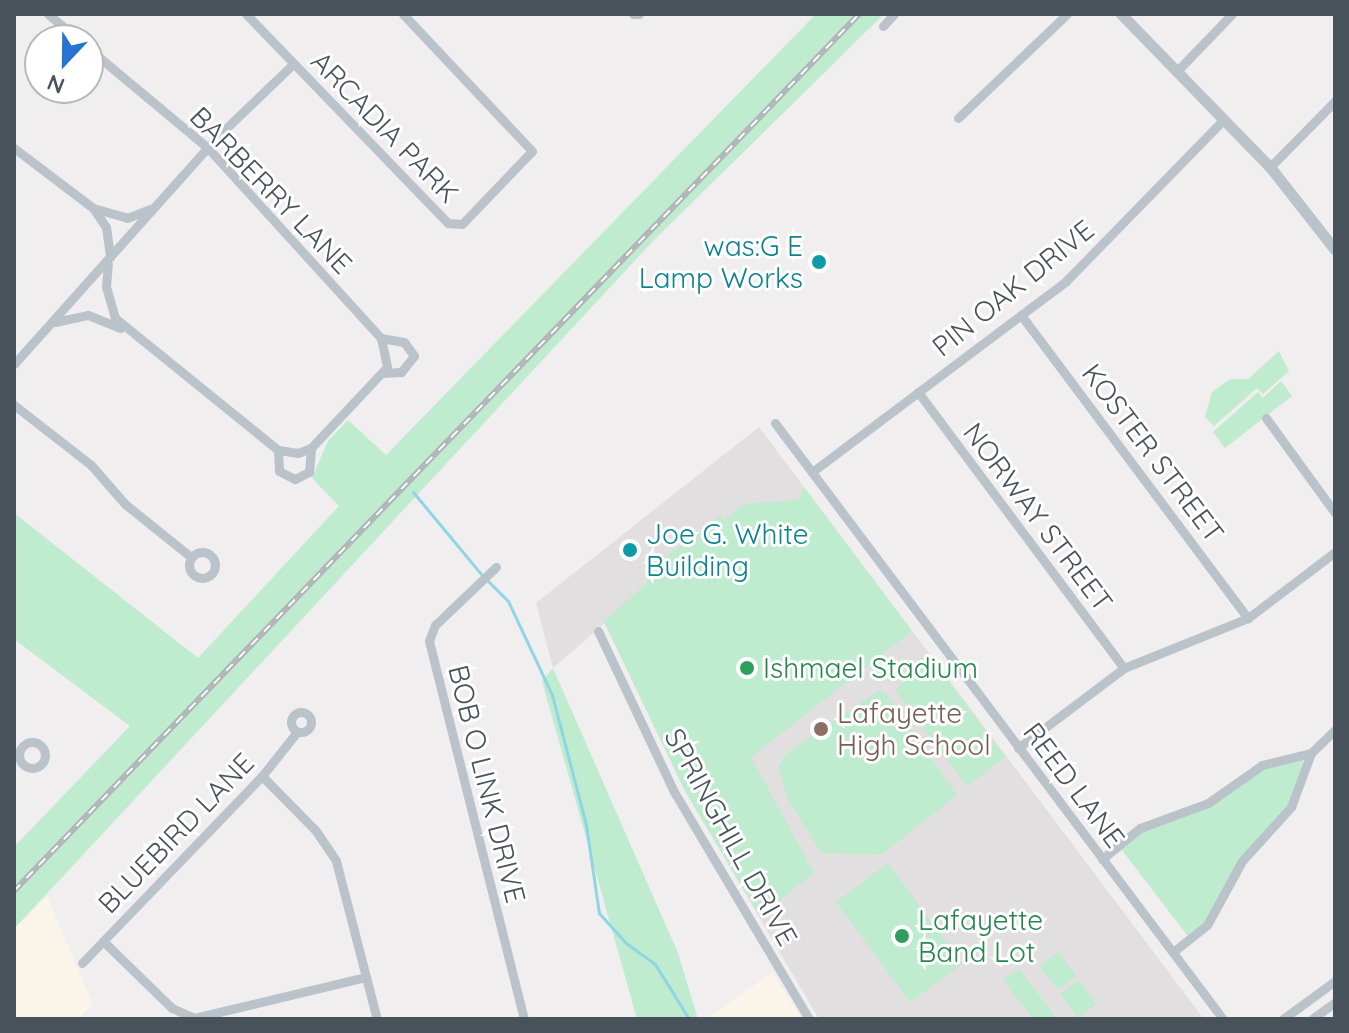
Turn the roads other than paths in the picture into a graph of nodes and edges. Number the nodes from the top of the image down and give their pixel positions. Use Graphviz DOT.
graph roads {
  1 [pos="246,14"];
  2 [pos="403,14"];
  3 [pos="894,14"];
  4 [pos="1067,14"];
  5 [pos="1121,14"];
  6 [pos="1232,14"];
  7 [pos="883,26"];
  8 [pos="104,61"];
  9 [pos="293,64"];
  10 [pos="1177,71"];
  11 [pos="1335,101"];
  12 [pos="958,118"];
  13 [pos="1224,119"];
  14 [pos="207,147"];
  15 [pos="14,148"];
  16 [pos="1270,167"];
  17 [pos="159,204"];
  18 [pos="93,208"];
  19 [pos="1335,250"];
  20 [pos="109,260"];
  21 [pos="1021,315"];
  22 [pos="50,324"];
  23 [pos="381,338"];
  24 [pos="139,341"];
  25 [pos="15,362"];
  26 [pos="383,373"];
  27 [pos="918,392"];
  28 [pos="14,405"];
  29 [pos="1266,418"];
  30 [pos="775,423"];
  31 [pos="311,448"];
  32 [pos="278,450"];
  33 [pos="812,472"];
  34 [pos="1335,513"];
  35 [pos="1335,552"];
  36 [pos="191,557"];
  37 [pos="496,567"];
  38 [pos="1248,618"];
  39 [pos="598,631"];
  40 [pos="1124,668"];
  41 [pos="1335,730"];
  42 [pos="297,732"];
  43 [pos="1018,748"];
  44 [pos="1311,753"];
  45 [pos="262,776"];
  46 [pos="1102,859"];
  47 [pos="103,941"];
  48 [pos="1173,952"];
  49 [pos="82,963"];
  50 [pos="366,977"];
  51 [pos="1335,981"];
  52 [pos="1335,1002"];
  53 [pos="377,1019"];
  54 [pos="524,1019"];
  55 [pos="809,1019"];
  56 [pos="1223,1019"];
  57 [pos="1283,1019"];
  58 [pos="1312,1019"];
  1 -- 9 [label="street, ARCADIA PARK"];
  2 -- 9 [label="street, ARCADIA PARK"];
  3 -- 7 [label="street"];
  4 -- 12 [label="street"];
  5 -- 10 [label="street"];
  6 -- 10 [label="street"];
  8 -- 14 [label="street, BARBERRY LANE"];
  9 -- 14 [label="street"];
  10 -- 13 [label="street"];
  11 -- 16 [label="street"];
  13 -- 16 [label="street"];
  13 -- 21 [label="street, PIN OAK DRIVE"];
  14 -- 17 [label="street"];
  14 -- 23 [label="street, BARBERRY LANE"];
  15 -- 18 [label="street"];
  16 -- 19 [label="street"];
  17 -- 18 [label="street"];
  17 -- 20 [label="street"];
  18 -- 20 [label="street"];
  20 -- 22 [label="street"];
  20 -- 24 [label="street"];
  21 -- 27 [label="street, PIN OAK DRIVE"];
  21 -- 38 [label="street, KOSTER STREET"];
  22 -- 24 [label="street"];
  22 -- 25 [label="street"];
  23 -- 26 [label="street"];
  23 -- 26 [label="street, BARBERRY LANE"];
  24 -- 32 [label="street"];
  26 -- 31 [label="street"];
  27 -- 33 [label="street, PIN OAK DRIVE"];
  27 -- 40 [label="street, NORWAY STREET"];
  28 -- 36 [label="street"];
  29 -- 34 [label="street"];
  30 -- 33 [label="street, REED LANE"];
  31 -- 32 [label="street"];
  31 -- 32 [label="street"];
  33 -- 43 [label="street, REED LANE"];
  35 -- 38 [label="street"];
  37 -- 54 [label="street, BOB O LINK DRIVE"];
  38 -- 40 [label="street"];
  39 -- 55 [label="street, SPRINGHILL DRIVE"];
  40 -- 43 [label="street"];
  41 -- 44 [label="street"];
  42 -- 45 [label="street, BLUEBIRD LANE"];
  43 -- 46 [label="street, REED LANE"];
  44 -- 46 [label="street"];
  44 -- 48 [label="street"];
  45 -- 47 [label="street, BLUEBIRD LANE"];
  45 -- 50 [label="street"];
  46 -- 48 [label="street, REED LANE"];
  47 -- 49 [label="street, BLUEBIRD LANE"];
  47 -- 50 [label="street"];
  48 -- 56 [label="street, REED LANE"];
  50 -- 53 [label="street"];
  51 -- 57 [label="street"];
  52 -- 58 [label="street"];
}
